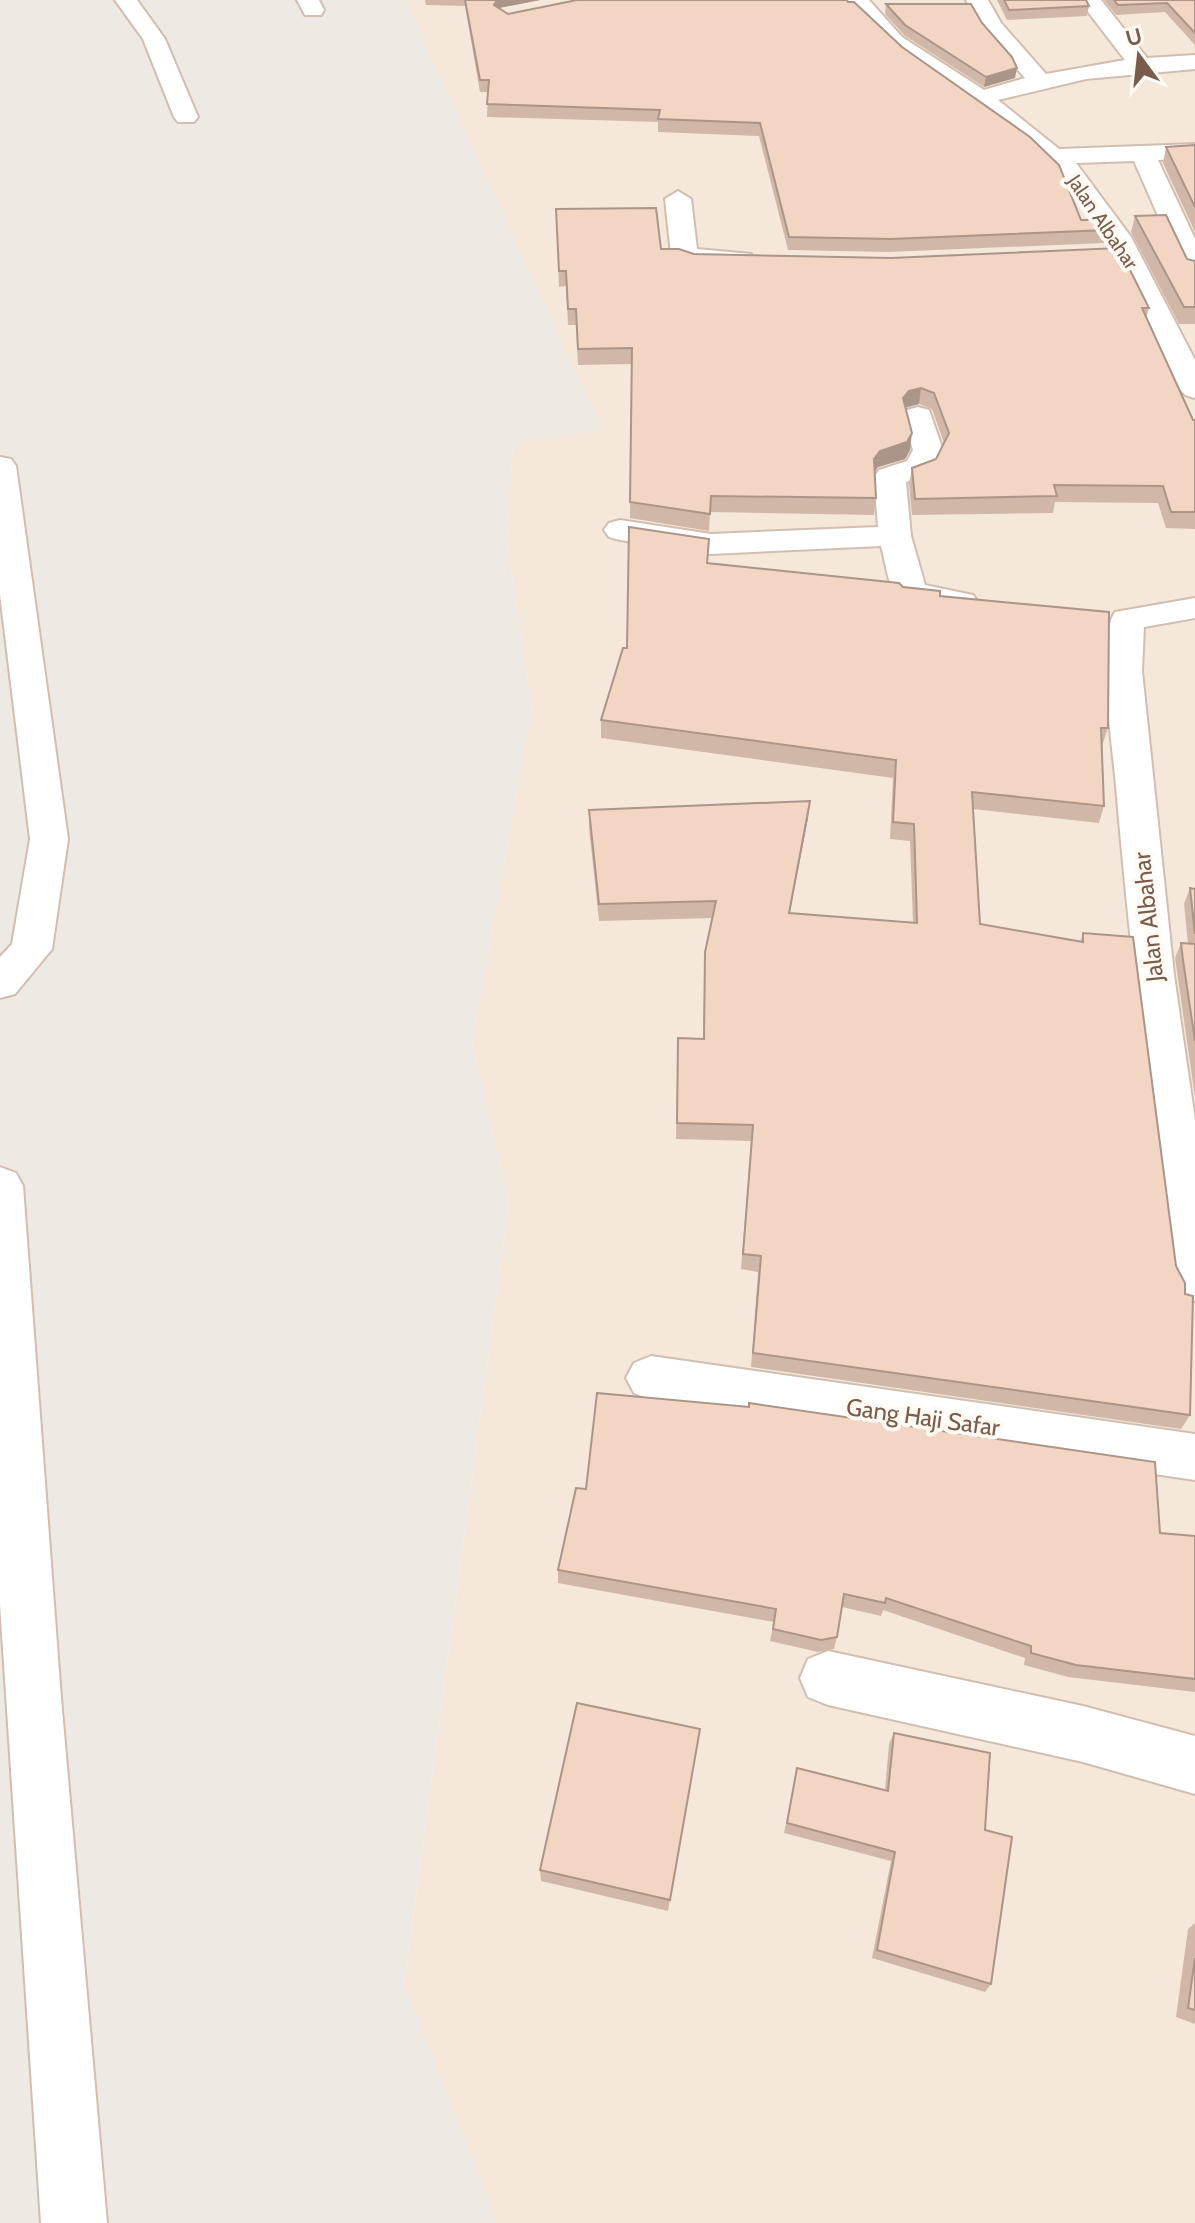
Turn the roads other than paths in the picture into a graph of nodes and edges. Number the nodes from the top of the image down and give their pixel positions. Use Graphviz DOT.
graph roads {
  1 [pos="126,0"];
  2 [pos="857,0"];
  3 [pos="977,0"];
  4 [pos="1090,0"];
  5 [pos="1195,62"];
  6 [pos="1140,64"];
  7 [pos="1039,80"];
  8 [pos="981,98"];
  9 [pos="186,117"];
  10 [pos="1195,151"];
  11 [pos="1143,154"];
  12 [pos="1053,157"];
  13 [pos="678,199"];
  14 [pos="1182,237"];
  15 [pos="1122,245"];
  16 [pos="1095,255"];
  17 [pos="764,261"];
  18 [pos="1195,268"];
  19 [pos="1184,341"];
  20 [pos="1195,389"];
  21 [pos="918,416"];
  22 [pos="1,470"];
  23 [pos="620,530"];
  24 [pos="895,536"];
  25 [pos="989,605"];
  26 [pos="1195,608"];
  27 [pos="0,983"];
  28 [pos="0,1186"];
  29 [pos="1195,1281"];
  30 [pos="651,1378"];
  31 [pos="1195,1457"];
  32 [pos="828,1678"];
  33 [pos="1195,1765"];
  34 [pos="74,2223"];
  1 -- 9 [label="street"];
  2 -- 8 [label="street, Jalan Albahar"];
  3 -- 7 [label="street"];
  4 -- 6 [label="street"];
  5 -- 6 [label="street"];
  6 -- 7 [label="street"];
  7 -- 8 [label="street"];
  8 -- 12 [label="street, Jalan Albahar"];
  10 -- 11 [label="street"];
  11 -- 12 [label="street"];
  11 -- 14 [label="street"];
  12 -- 15 [label="street, Jalan Albahar"];
  13 -- 17 [label="street"];
  14 -- 15 [label="street"];
  14 -- 18 [label="street"];
  15 -- 16 [label="street"];
  15 -- 19 [label="street, Jalan Albahar"];
  19 -- 20 [label="street, Jalan Albahar"];
  21 -- 24 [label="street"];
  22 -- 27 [label="street"];
  23 -- 24 [label="street"];
  24 -- 25 [label="street"];
  26 -- 29 [label="street, Jalan Albahar"];
  28 -- 34 [label="street"];
  30 -- 31 [label="street, Gang Haji Safar"];
  32 -- 33 [label="street"];
}
